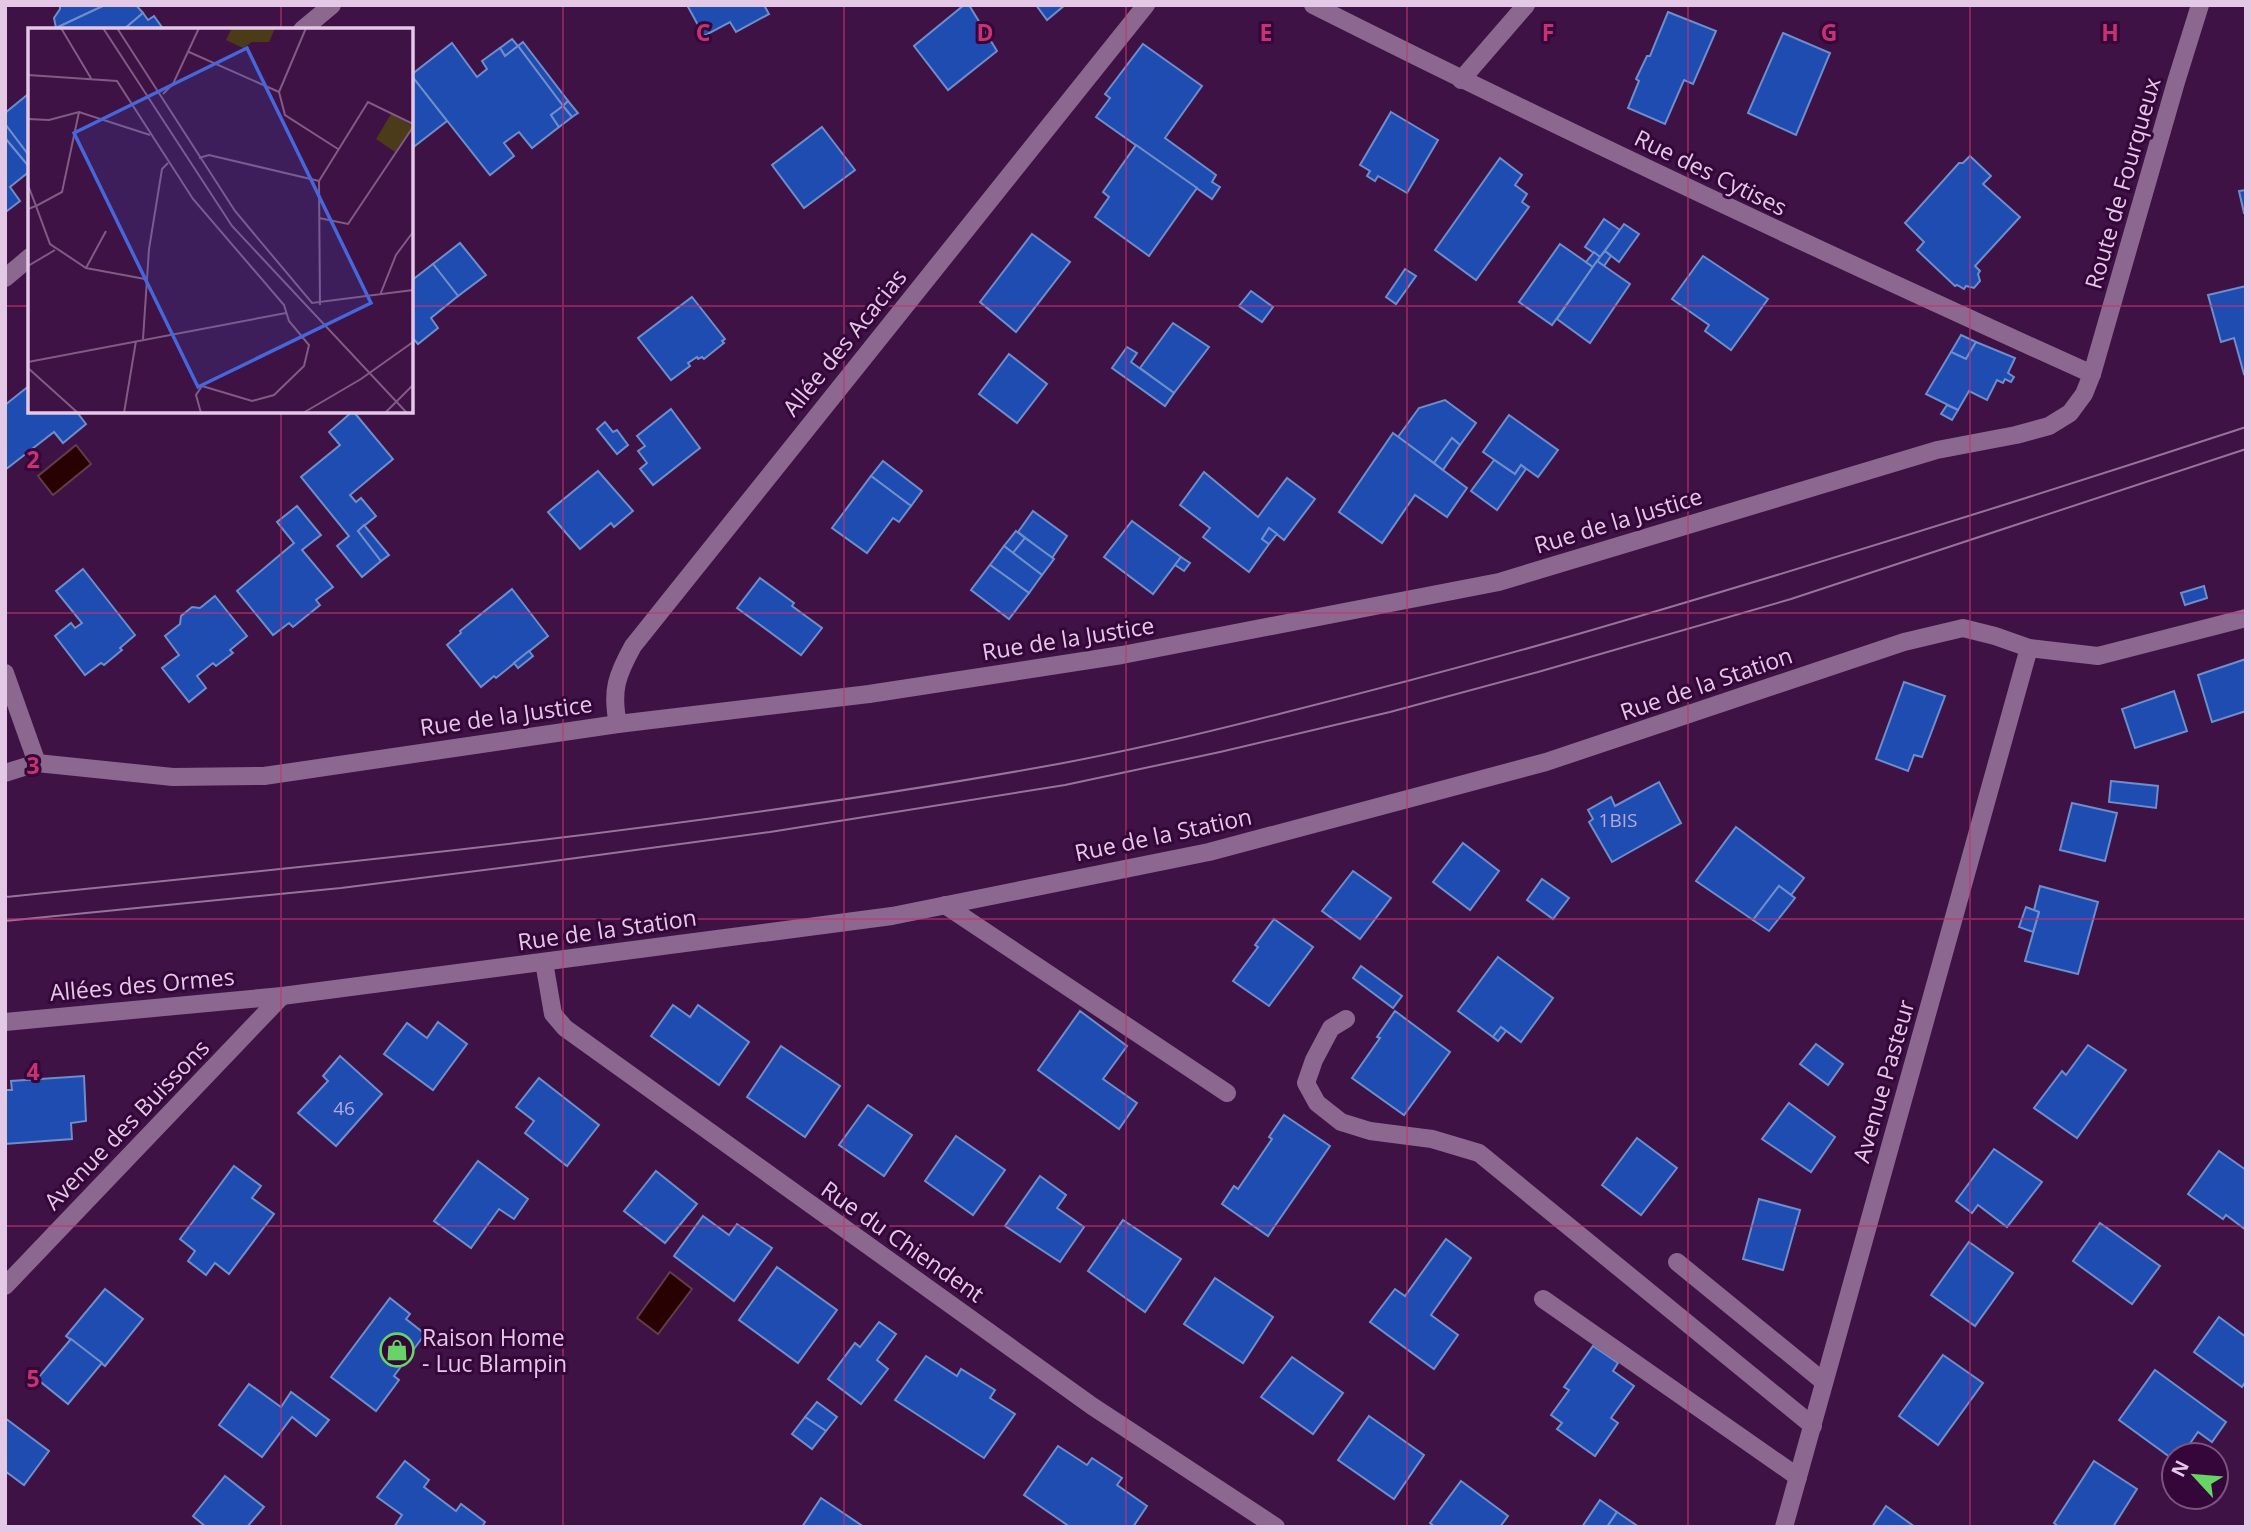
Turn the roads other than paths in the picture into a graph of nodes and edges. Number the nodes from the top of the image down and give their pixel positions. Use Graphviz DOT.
graph roads {
  1 [pos="332,5"];
  2 [pos="1146,5"];
  3 [pos="1314,5"];
  4 [pos="1526,5"];
  5 [pos="2200,5"];
  6 [pos="304,28"];
  7 [pos="1461,79"];
  8 [pos="28,259"];
  9 [pos="5,278"];
  10 [pos="2092,374"];
  11 [pos="2246,618"];
  12 [pos="2029,648"];
  13 [pos="5,673"];
  14 [pos="618,724"];
  15 [pos="37,763"];
  16 [pos="5,773"];
  17 [pos="945,905"];
  18 [pos="544,962"];
  19 [pos="282,996"];
  20 [pos="1346,1018"];
  21 [pos="5,1022"];
  22 [pos="1227,1093"];
  23 [pos="1677,1262"];
  24 [pos="5,1286"];
  25 [pos="1543,1299"];
  26 [pos="1825,1382"];
  27 [pos="1813,1426"];
  28 [pos="1798,1477"];
  29 [pos="1276,1527"];
  30 [pos="1784,1527"];
  1 -- 6 [label="street"];
  2 -- 14 [label="street, Allée des Acacias"];
  3 -- 7 [label="street, Rue des Cytises"];
  4 -- 7 [label="street"];
  5 -- 10 [label="street, Route de Fourqueux"];
  7 -- 10 [label="street, Rue des Cytises"];
  8 -- 9 [label="street"];
  10 -- 14 [label="street, Rue de la Justice"];
  11 -- 12 [label="street, Rue de la Station"];
  12 -- 17 [label="street, Rue de la Station"];
  12 -- 26 [label="street, Avenue Pasteur"];
  13 -- 15 [label="street"];
  14 -- 15 [label="street, Rue de la Justice"];
  15 -- 16 [label="street, Rue de la Justice"];
  17 -- 18 [label="street, Rue de la Station"];
  17 -- 22 [label="street"];
  18 -- 19 [label="street, Rue de la Station"];
  18 -- 29 [label="street, Rue du Chiendent"];
  19 -- 21 [label="street, Allées des Ormes"];
  19 -- 24 [label="street, Avenue des Buissons"];
  20 -- 27 [label="street"];
  23 -- 26 [label="street"];
  25 -- 28 [label="street"];
  26 -- 27 [label="street, Avenue Pasteur"];
  27 -- 28 [label="street, Avenue Pasteur"];
  28 -- 30 [label="street, Avenue Pasteur"];
}
